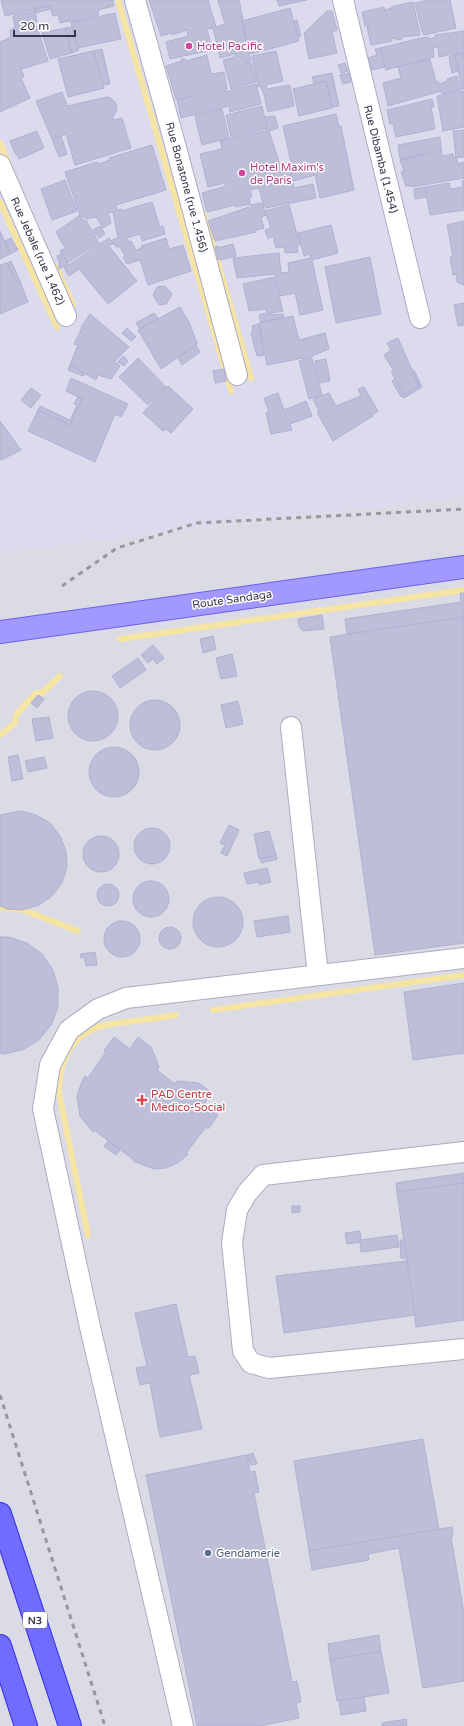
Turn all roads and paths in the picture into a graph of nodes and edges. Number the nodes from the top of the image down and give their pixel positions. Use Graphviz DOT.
graph roads {
  1 [pos="135,0"];
  2 [pos="343,0"];
  3 [pos="0,165"];
  4 [pos="66,316"];
  5 [pos="420,318"];
  6 [pos="237,375"];
  7 [pos="464,567"];
  8 [pos="0,632"];
  9 [pos="291,727"];
  10 [pos="464,958"];
  11 [pos="318,975"];
  12 [pos="464,1152"];
  13 [pos="464,1349"];
  14 [pos="0,1514"];
  15 [pos="0,1646"];
  16 [pos="26,1726"];
  17 [pos="70,1726"];
  18 [pos="183,1726"];
  1 -- 6 [label="street, Rue Bonatone (rue 1.456)"];
  2 -- 5 [label="street, Rue Dibamba (1.454)"];
  3 -- 4 [label="street, Rue Jebale (rue 1.462)"];
  7 -- 8 [label="main road, Route Sandaga"];
  9 -- 11 [label="street"];
  10 -- 11 [label="street"];
  11 -- 18 [label="street"];
  12 -- 13 [label="street"];
  14 -- 17 [label="highway, N3"];
  15 -- 16 [label="highway"];
}
